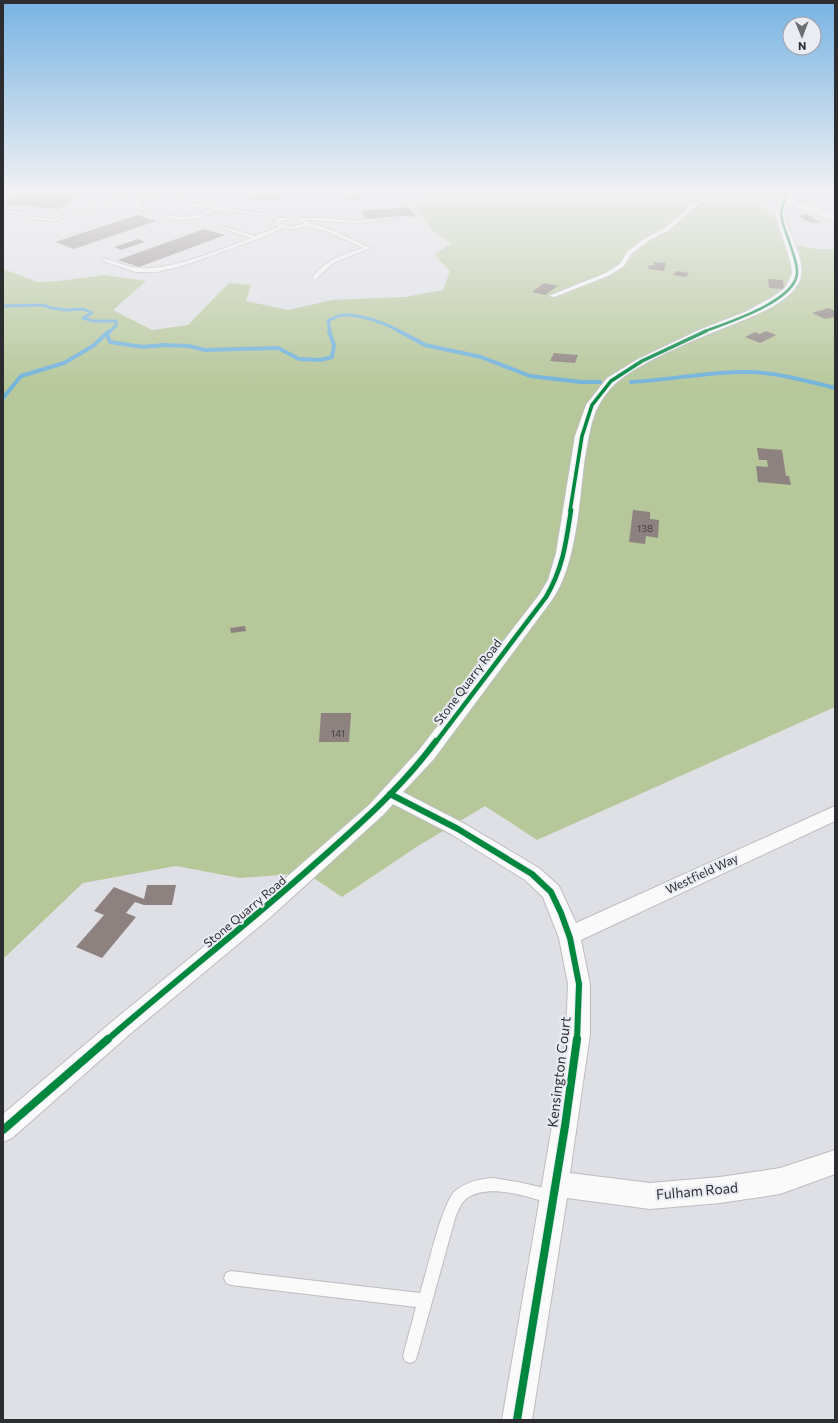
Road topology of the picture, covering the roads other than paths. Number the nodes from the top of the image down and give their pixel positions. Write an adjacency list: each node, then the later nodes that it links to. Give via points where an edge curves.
1 (196, 258): 5 (lane, via 157,270 136,270)
2 (335, 258): 6 (lane, via 320,269)
3 (626, 258): 7 (lane, via 622,265 608,274)
4 (794, 258): 8 (street, Stone Quarry Road, via 794,283 775,300 642,361 611,381 592,405 582,436 564,553 556,580 546,597 426,756)
5 (105, 260)
6 (315, 278)
7 (552, 296)
8 (390, 794): 10 (street, Kensington Court, via 458,829 532,874 551,892); 11 (street, Stone Quarry Road, via 376,810 258,915 122,1027)
9 (835, 813): 10 (street, Westfield Way)
10 (569, 936): 13 (street, Kensington Court, via 579,984 578,1034)
11 (3, 1130)
12 (835, 1162): 13 (street, Fulham Road, via 780,1182 712,1191 650,1196)
13 (555, 1190): 15 (lane, via 491,1184 477,1186 460,1195 450,1213); 17 (street, Kensington Court)
14 (231, 1278): 15 (lane)
15 (425, 1301): 16 (lane)
16 (410, 1356)
17 (517, 1420)

